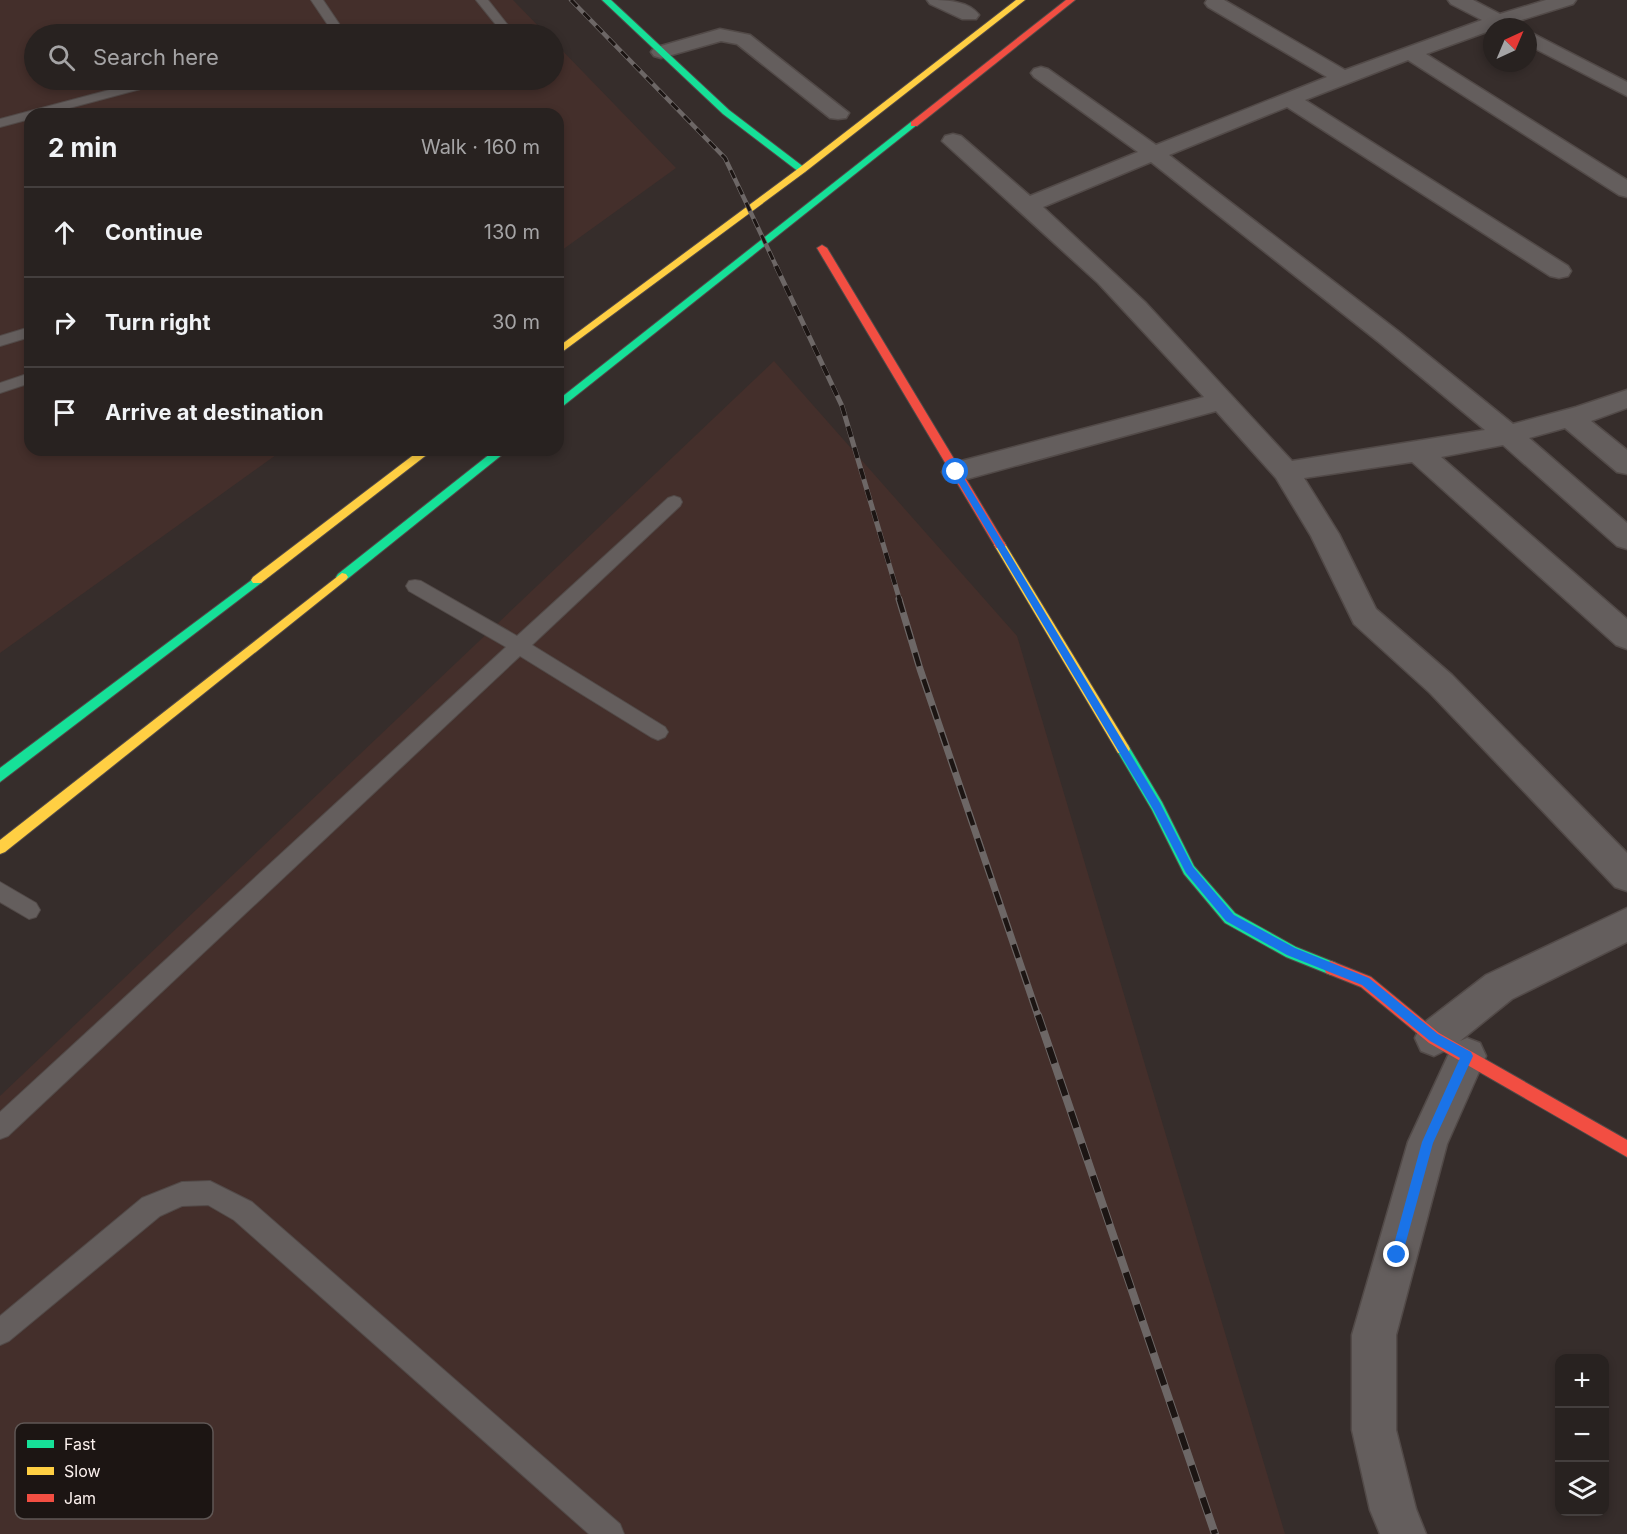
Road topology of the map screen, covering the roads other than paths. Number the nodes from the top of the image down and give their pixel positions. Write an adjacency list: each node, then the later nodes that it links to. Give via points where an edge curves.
1 (316, 0): 13 (lane)
2 (482, 0): 14 (lane)
3 (606, 0): 17 (main road)
4 (937, 0): 10 (street)
5 (1021, 0): 30 (main road)
6 (1071, 0): 41 (main road)
7 (1458, 0): 11 (street)
8 (1566, 0): 12 (street)
9 (1215, 3): 20 (street)
10 (969, 15)
11 (1492, 18)
12 (1519, 18)
13 (330, 24)
14 (501, 24)
15 (1483, 30): 18 (street)
16 (1537, 42): 22 (street)
17 (661, 52): 25 (street, via 720,35 743,39); 30 (main road, via 726,112)
18 (1409, 52): 20 (street); 31 (street)
19 (1041, 73): 29 (street)
20 (1342, 77): 23 (street)
21 (122, 90): 24 (lane)
22 (1627, 90)
23 (1289, 99): 29 (street); 34 (street)
24 (54, 108)
25 (838, 113)
26 (24, 116): 27 (lane)
27 (0, 123)
28 (953, 141): 32 (street)
29 (1152, 152): 32 (street); 44 (street)
30 (802, 170): 37 (main road)
31 (1627, 190)
32 (1029, 206): 42 (street, via 1107,278)
33 (822, 248): 50 (main road)
34 (1559, 271)
35 (24, 334): 36 (lane)
36 (0, 341)
37 (564, 348)
38 (24, 380): 39 (lane)
39 (0, 388)
40 (1627, 399): 43 (street)
41 (564, 401)
42 (1222, 401): 49 (street); 50 (street)
43 (1570, 418): 44 (street); 48 (street)
44 (1509, 436): 45 (street); 52 (street)
45 (1418, 452): 49 (street); 54 (street)
46 (419, 456): 57 (main road)
47 (494, 456): 58 (main road)
48 (1627, 465)
49 (1286, 471): 59 (street, via 1325,534 1365,616 1441,684)
50 (956, 472): 63 (main road, via 1157,806 1189,870 1230,918 1291,952 1366,982)
51 (674, 502): 55 (lane)
52 (1627, 539)
53 (415, 586): 55 (lane)
54 (1627, 637)
55 (519, 646): 56 (lane); 64 (lane)
56 (658, 732)
57 (0, 776)
58 (0, 848)
59 (1627, 876)
60 (0, 891): 61 (lane)
61 (28, 910)
62 (1627, 924): 63 (street, via 1499,987)
63 (1451, 1047): 65 (main road); 68 (street, via 1374,1335 1374,1430 1393,1510)
64 (0, 1128)
65 (1627, 1149)
66 (0, 1332): 67 (lane, via 151,1207 182,1194 210,1193 243,1211)
67 (610, 1534)
68 (1403, 1534)

